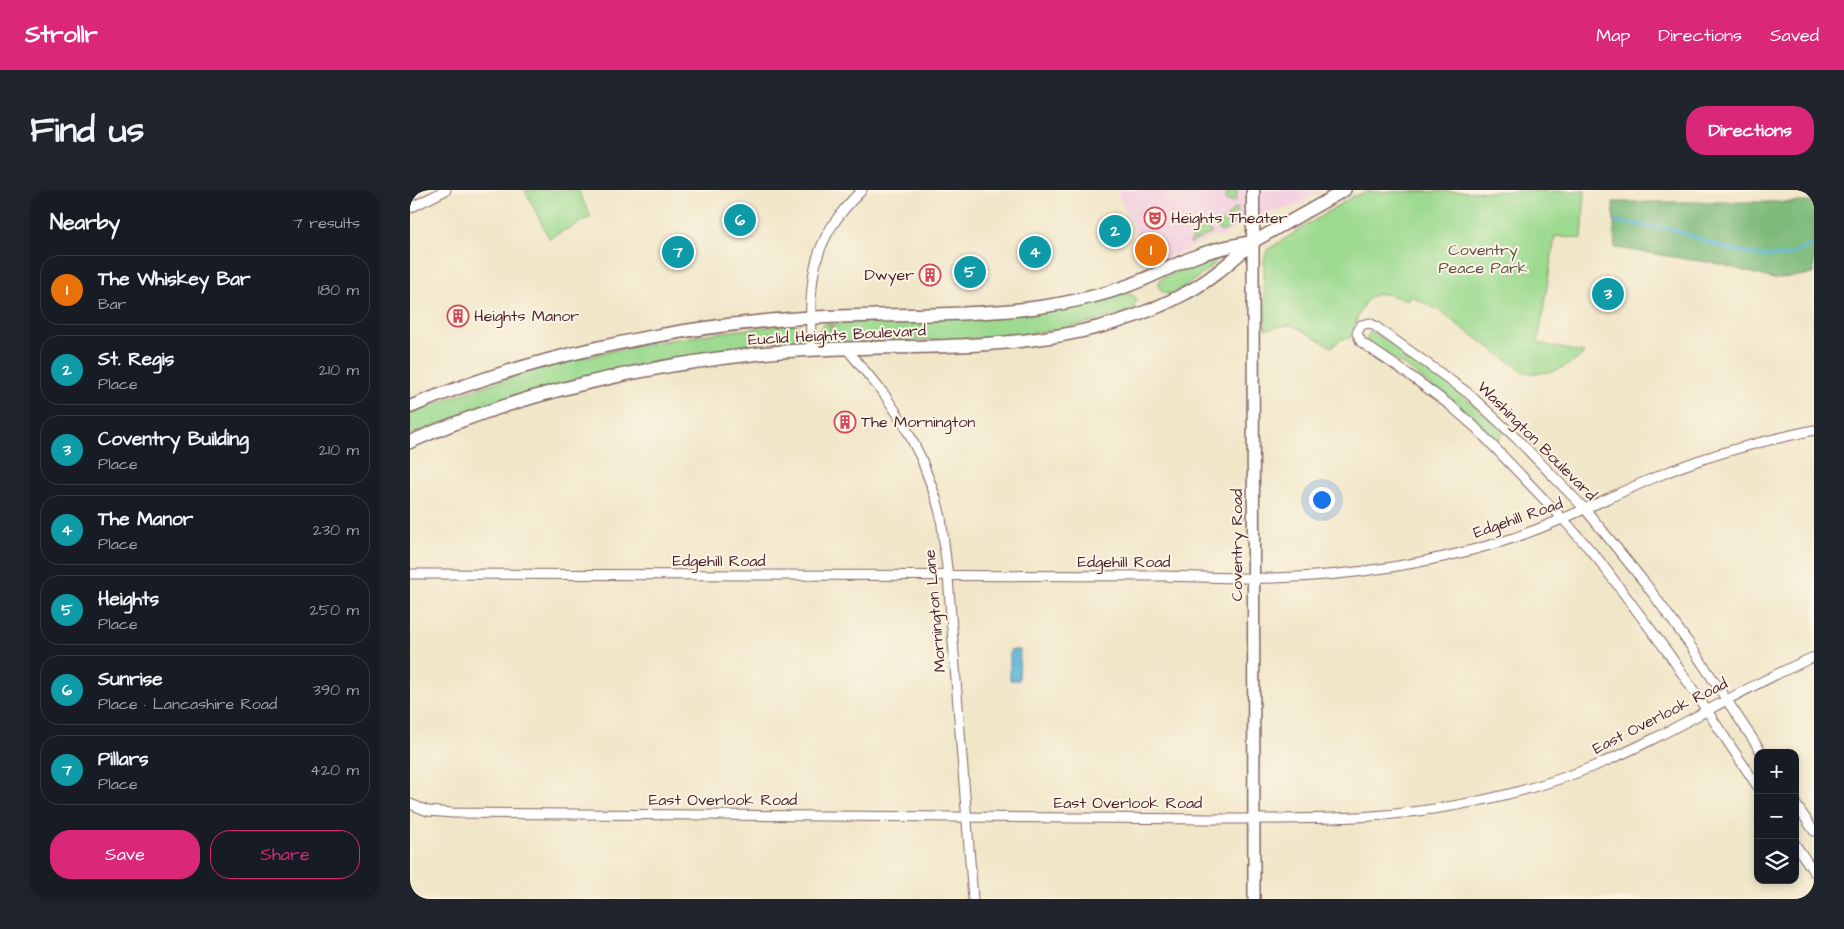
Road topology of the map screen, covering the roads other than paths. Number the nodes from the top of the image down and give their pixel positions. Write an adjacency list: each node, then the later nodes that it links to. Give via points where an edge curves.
1 (446, 190): 5 (street)
2 (862, 190): 7 (street, via 831,227 816,259)
3 (1253, 190): 6 (main road, Coventry Road)
4 (1345, 190): 6 (street, Euclid Heights Boulevard)
5 (410, 208)
6 (1253, 242): 7 (main road, Euclid Heights Boulevard, via 1219,248 1142,281 1063,303 984,312); 8 (main road, Euclid Heights Boulevard, via 1218,273 1186,293 1153,310 1098,328 1018,342); 17 (street, Coventry Road)
7 (810, 318): 9 (street); 10 (main road, Euclid Heights Boulevard, via 719,326 621,344 550,360)
8 (846, 348): 9 (main road, Euclid Heights Boulevard); 16 (street, Mornington Lane, via 884,394 921,458 941,517)
9 (811, 350): 12 (main road, Euclid Heights Boulevard, via 687,363 608,379 503,407)
10 (410, 407)
11 (1814, 430): 13 (street, Edgehill Road, via 1702,460)
12 (410, 442)
13 (1585, 509): 14 (street, Edgehill Road); 14 (street, Washington Boulevard, via 1468,393 1375,326 1369,323 1361,325 1357,333 1360,342 1451,406 1499,451); 19 (street, Washington Boulevard, via 1645,583)
14 (1563, 520): 17 (street, Edgehill Road, via 1502,542 1431,560 1320,576); 20 (street, Washington Boulevard, via 1634,606)
15 (410, 574): 16 (street, Edgehill Road)
16 (948, 576): 17 (street, Edgehill Road); 27 (street, Mornington Lane)
17 (1253, 578): 28 (street, Coventry Road)
18 (1814, 657): 19 (street, East Overlook Road)
19 (1727, 699): 20 (street, East Overlook Road); 21 (street, Washington Boulevard)
20 (1707, 711): 22 (street, Washington Boulevard); 28 (street, East Overlook Road, via 1596,765 1486,799 1444,808 1372,816)
21 (1759, 749)
22 (1754, 781)
23 (410, 804): 25 (street, East Overlook Road)
24 (1799, 809): 29 (street)
25 (428, 811): 26 (street); 27 (street, East Overlook Road, via 460,814)
26 (410, 813)
27 (966, 817): 28 (street, East Overlook Road); 32 (street, Mornington Lane)
28 (1254, 819): 33 (street, Coventry Road)
29 (1814, 831)
30 (1799, 850): 31 (street)
31 (1814, 872)
32 (973, 899)
33 (1254, 899)

